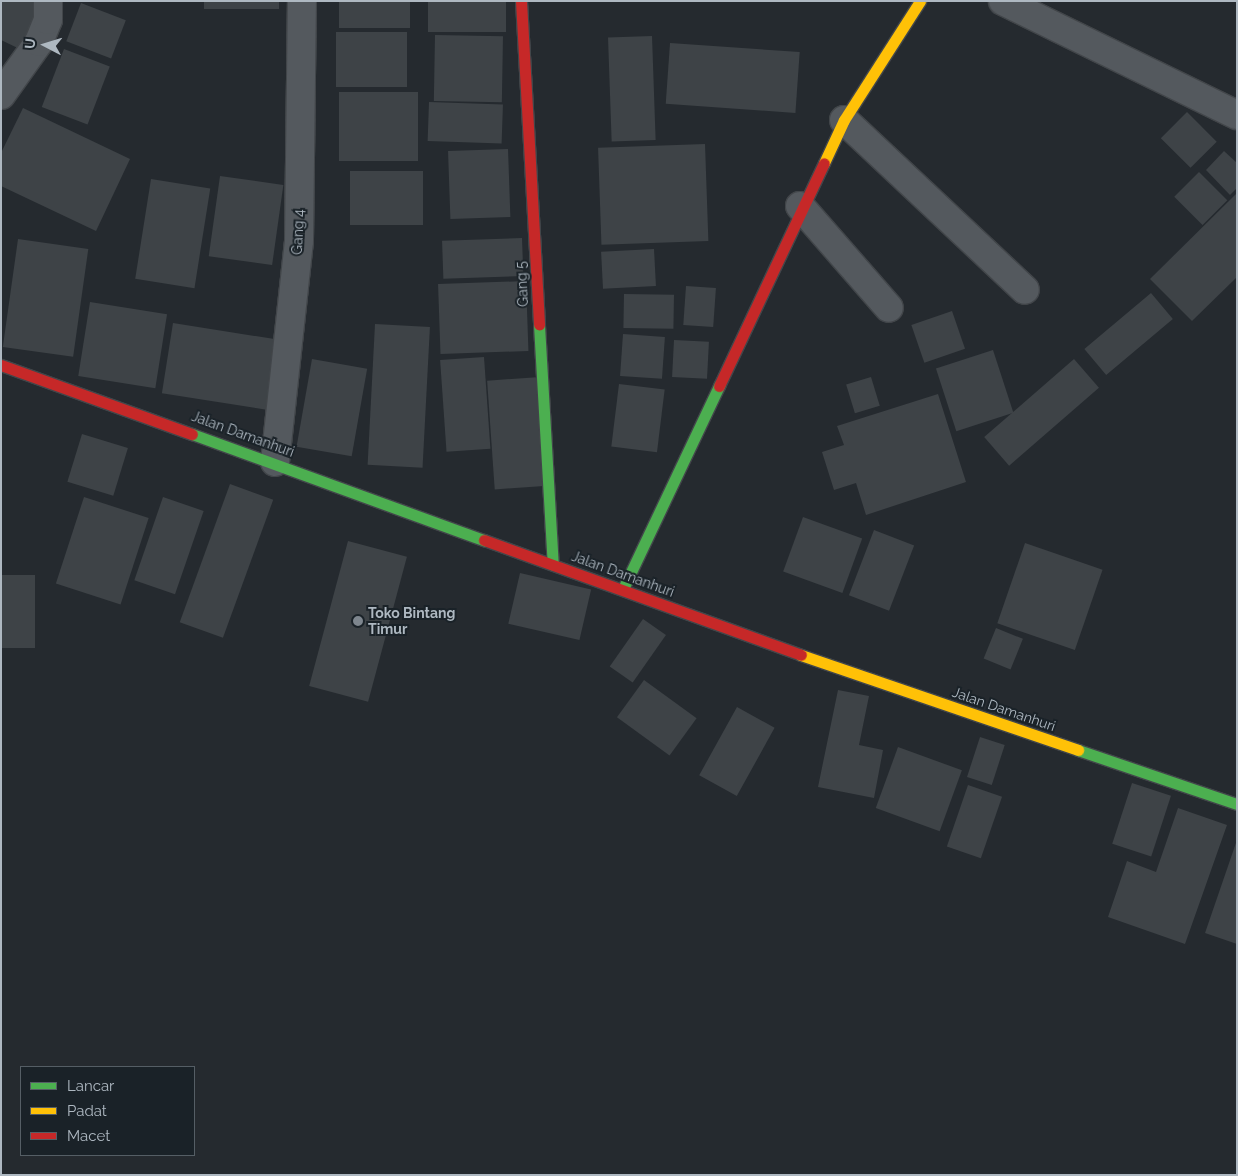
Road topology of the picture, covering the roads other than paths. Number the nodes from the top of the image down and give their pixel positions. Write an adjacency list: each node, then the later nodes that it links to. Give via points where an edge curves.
1 (48, 1): 6 (street, via 48,20 39,42)
2 (302, 1): 13 (street, Gang 4, via 299,241)
3 (521, 1): 14 (street, Gang 5)
4 (920, 1): 8 (street)
5 (1003, 1): 7 (street)
6 (1, 95)
7 (1237, 115)
8 (844, 120): 9 (street); 10 (street)
9 (800, 206): 11 (street); 15 (street)
10 (1025, 290)
11 (889, 308)
12 (1, 365): 13 (street, Jalan Damanhuri)
13 (275, 462): 14 (street, Jalan Damanhuri)
14 (553, 565): 15 (street, Jalan Damanhuri)
15 (623, 589): 16 (street, Jalan Damanhuri)
16 (1237, 804)

